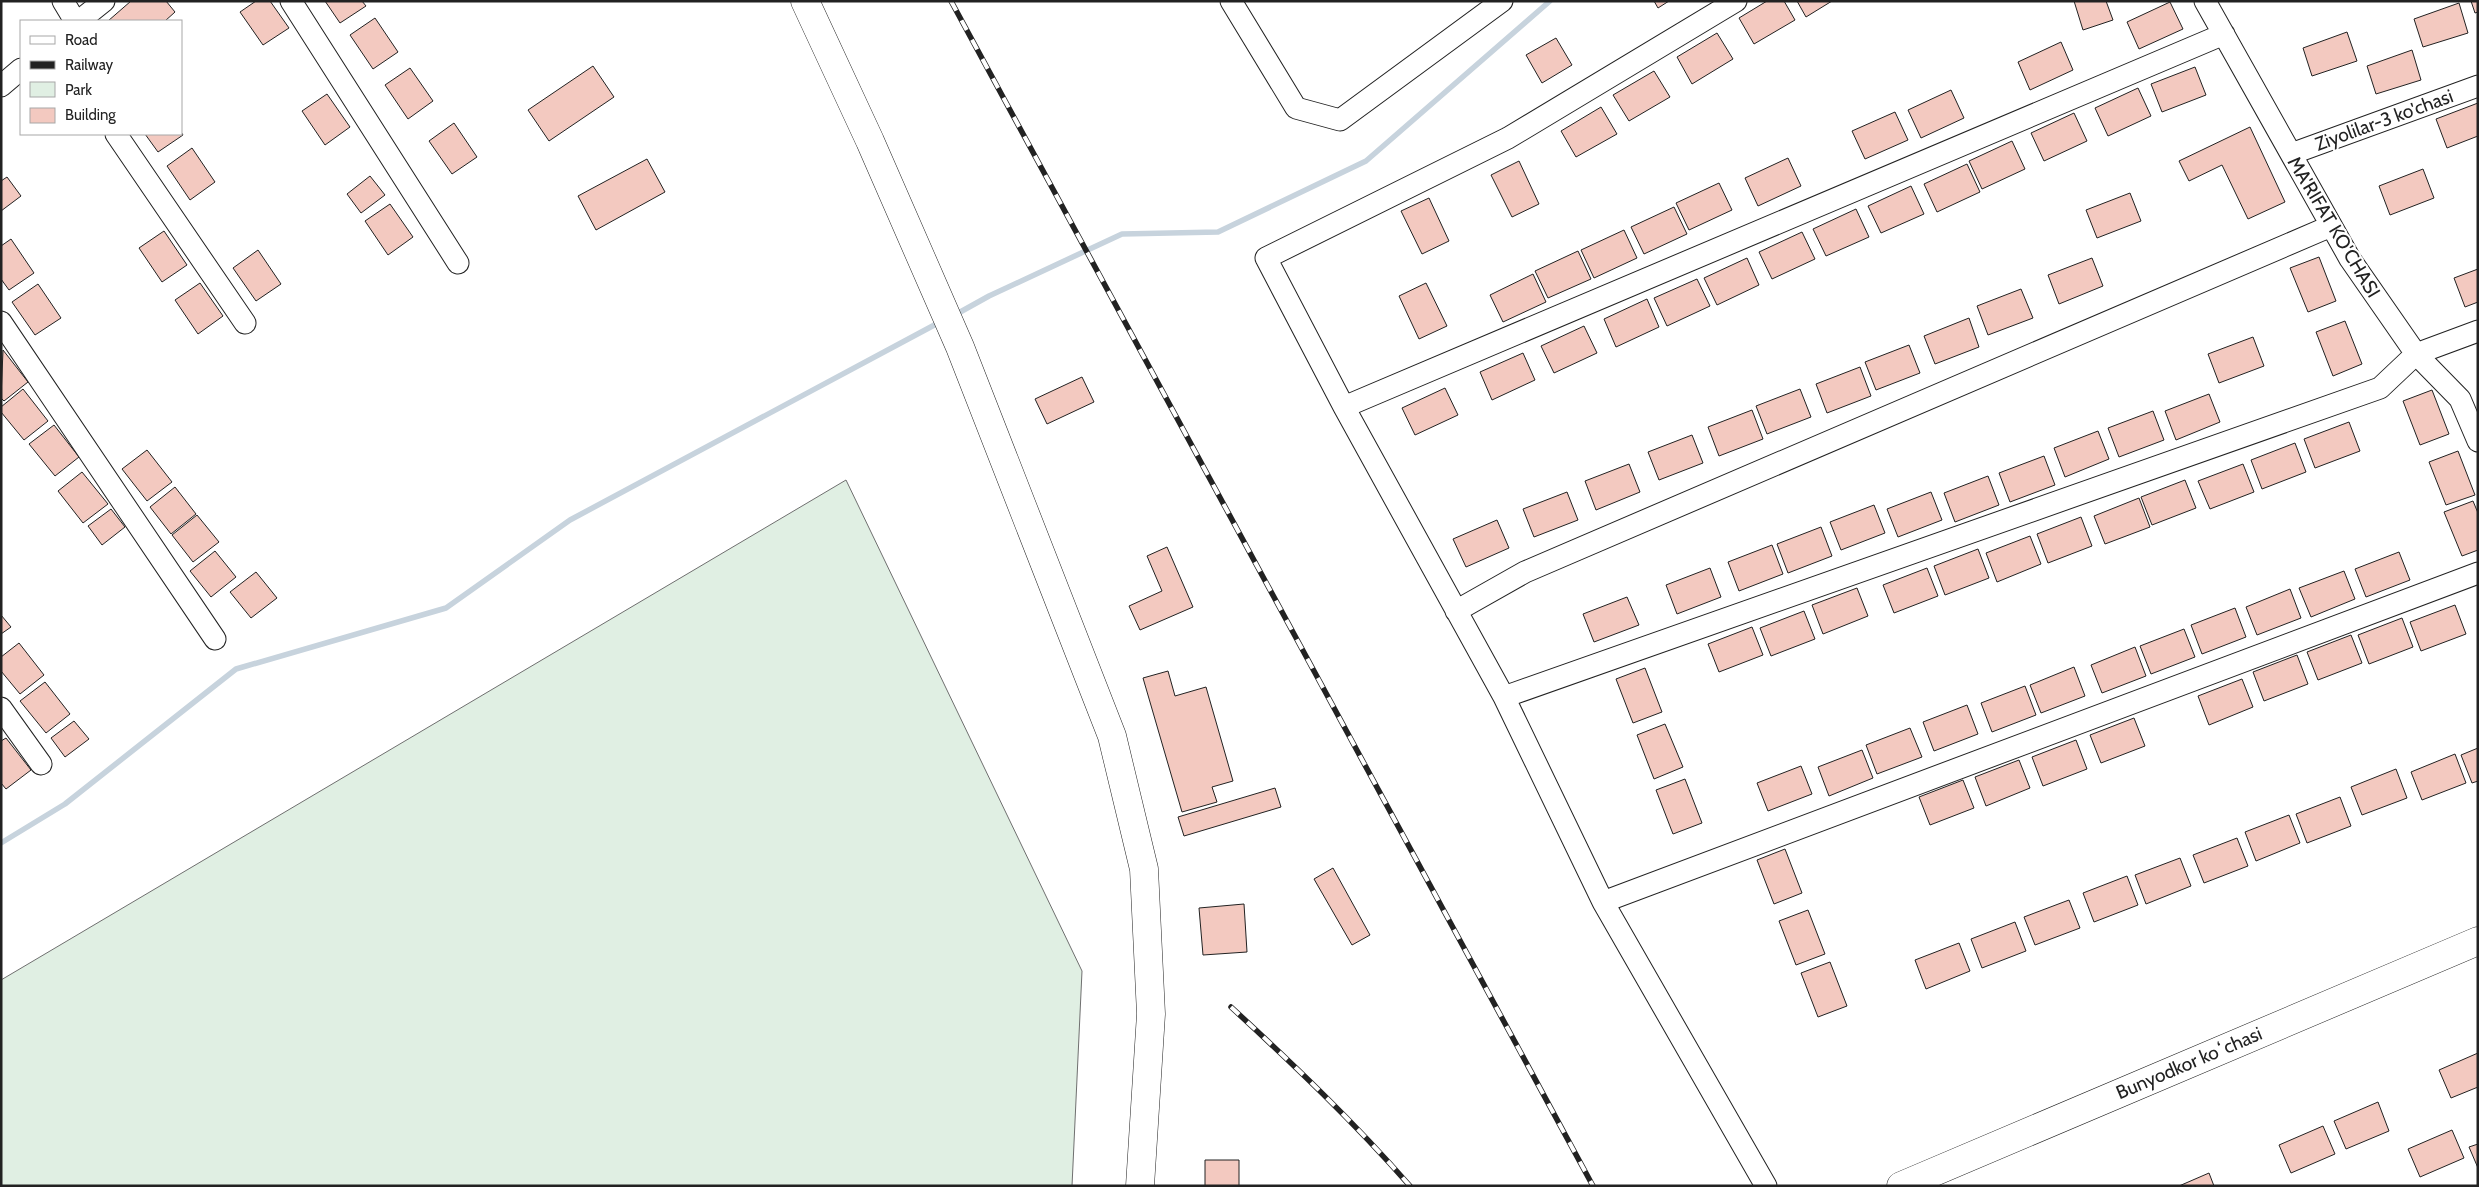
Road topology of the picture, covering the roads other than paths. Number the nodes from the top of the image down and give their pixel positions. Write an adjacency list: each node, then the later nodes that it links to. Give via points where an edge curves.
1 (62, 1): 9 (street)
2 (104, 1): 10 (street)
3 (291, 1): 18 (street)
4 (805, 1): 33 (main road, via 960,346 1112,736 1144,869 1151,1014)
5 (1231, 1): 6 (street, via 1296,108 1340,120)
6 (1502, 1)
7 (1736, 1): 23 (street, via 1508,138 1266,258)
8 (2205, 1): 11 (street, MA'RIFAT KO'CHASI)
9 (74, 20)
10 (80, 20)
11 (2224, 34): 16 (street, MA'RIFAT KO'CHASI); 23 (street)
12 (20, 70): 13 (street)
13 (1, 86)
14 (2478, 86): 16 (street, Ziyolilar-3 ko'chasi)
15 (117, 135): 20 (street)
16 (2291, 154): 17 (street, MA'RIFAT KO'CHASI)
17 (2331, 226): 22 (street, MA'RIFAT KO'CHASI); 26 (street, via 1524,572)
18 (458, 263)
19 (1, 322): 27 (street)
20 (245, 323)
21 (2478, 331): 22 (street)
22 (2416, 354): 24 (street, MA'RIFAT KO'CHASI, via 2460,399); 28 (street, via 2380,388)
23 (1344, 407): 26 (street)
24 (2478, 441)
25 (2478, 573): 31 (street)
26 (1456, 611): 28 (street)
27 (215, 639)
28 (1504, 697): 31 (street)
29 (1, 708): 30 (street)
30 (41, 764)
31 (1603, 902): 34 (street)
32 (2478, 940): 35 (main road, Bunyodkor koʻchasi)
33 (1140, 1186)
34 (1766, 1186)
35 (1901, 1186)

